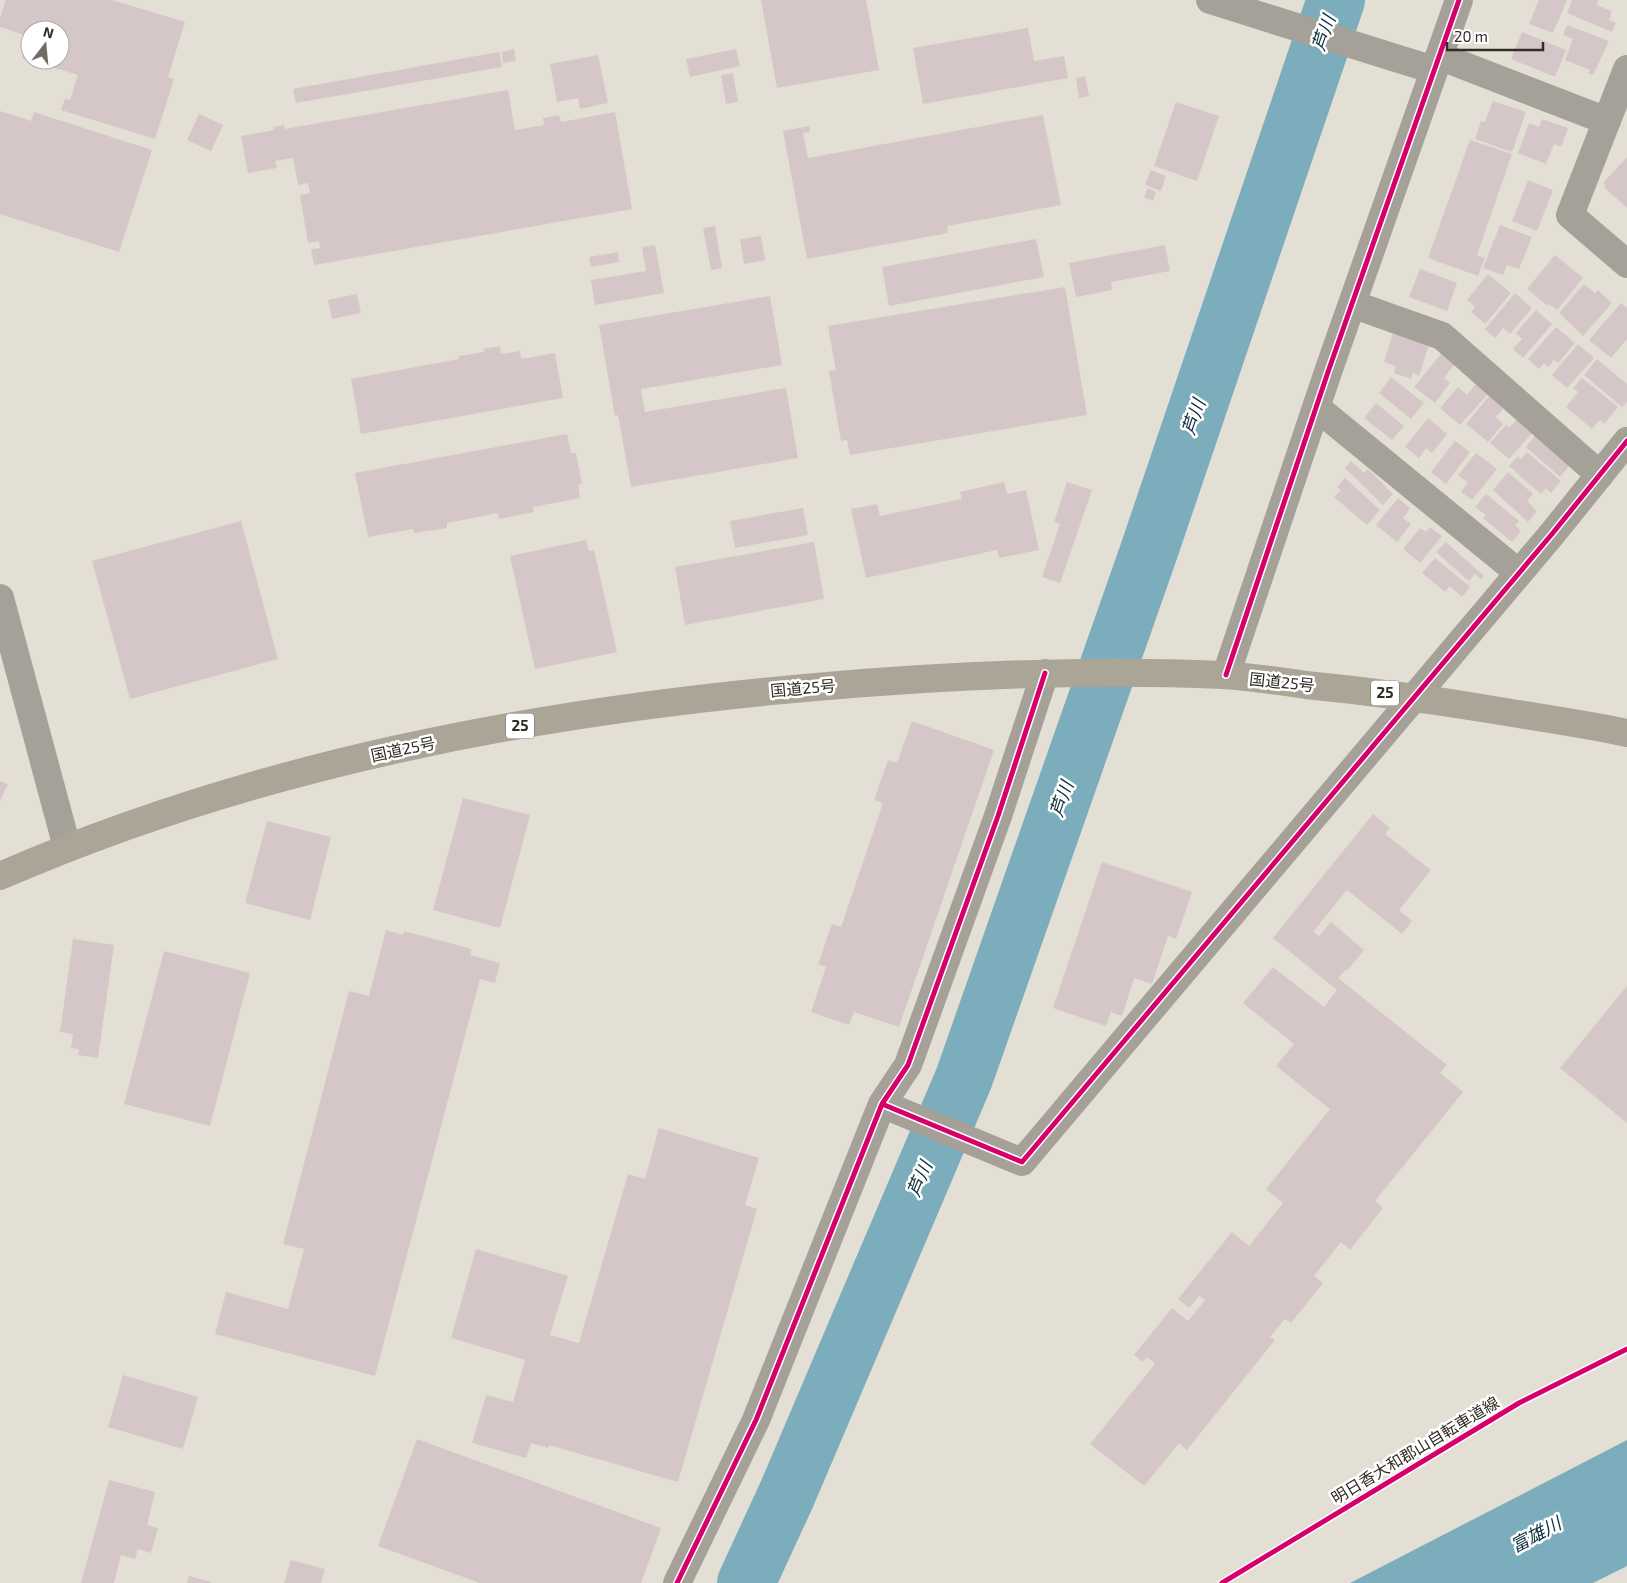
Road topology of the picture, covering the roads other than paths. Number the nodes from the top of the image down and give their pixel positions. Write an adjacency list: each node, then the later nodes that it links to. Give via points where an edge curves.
1 (1210, 0): 3 (street)
2 (1459, 0): 4 (street)
3 (1259, 7): 4 (street, via 1291,26 1364,48)
4 (1436, 63): 6 (street); 8 (street)
5 (1627, 69): 6 (street)
6 (1607, 121): 7 (street, via 1570,215)
7 (1627, 264)
8 (1352, 304): 9 (street); 11 (street, via 1442,336)
9 (1316, 407): 12 (street); 15 (street)
10 (1627, 442): 11 (street)
11 (1600, 475): 12 (street)
12 (1518, 574): 16 (street)
13 (0, 598): 18 (street)
14 (1053, 673): 15 (highway, 国道25号 / 25); 18 (highway, 国道25号 / 25, via 936,676 716,695 477,733 320,767 203,800); 20 (street, via 908,1065)
15 (1226, 676): 16 (highway, 国道25号 / 25)
16 (1414, 697): 17 (highway, 国道25号 / 25); 20 (street, via 1022,1162)
17 (1627, 733)
18 (67, 847): 19 (highway, 国道25号 / 25)
19 (0, 876)
20 (889, 1107): 21 (street, via 756,1420)
21 (677, 1583)

